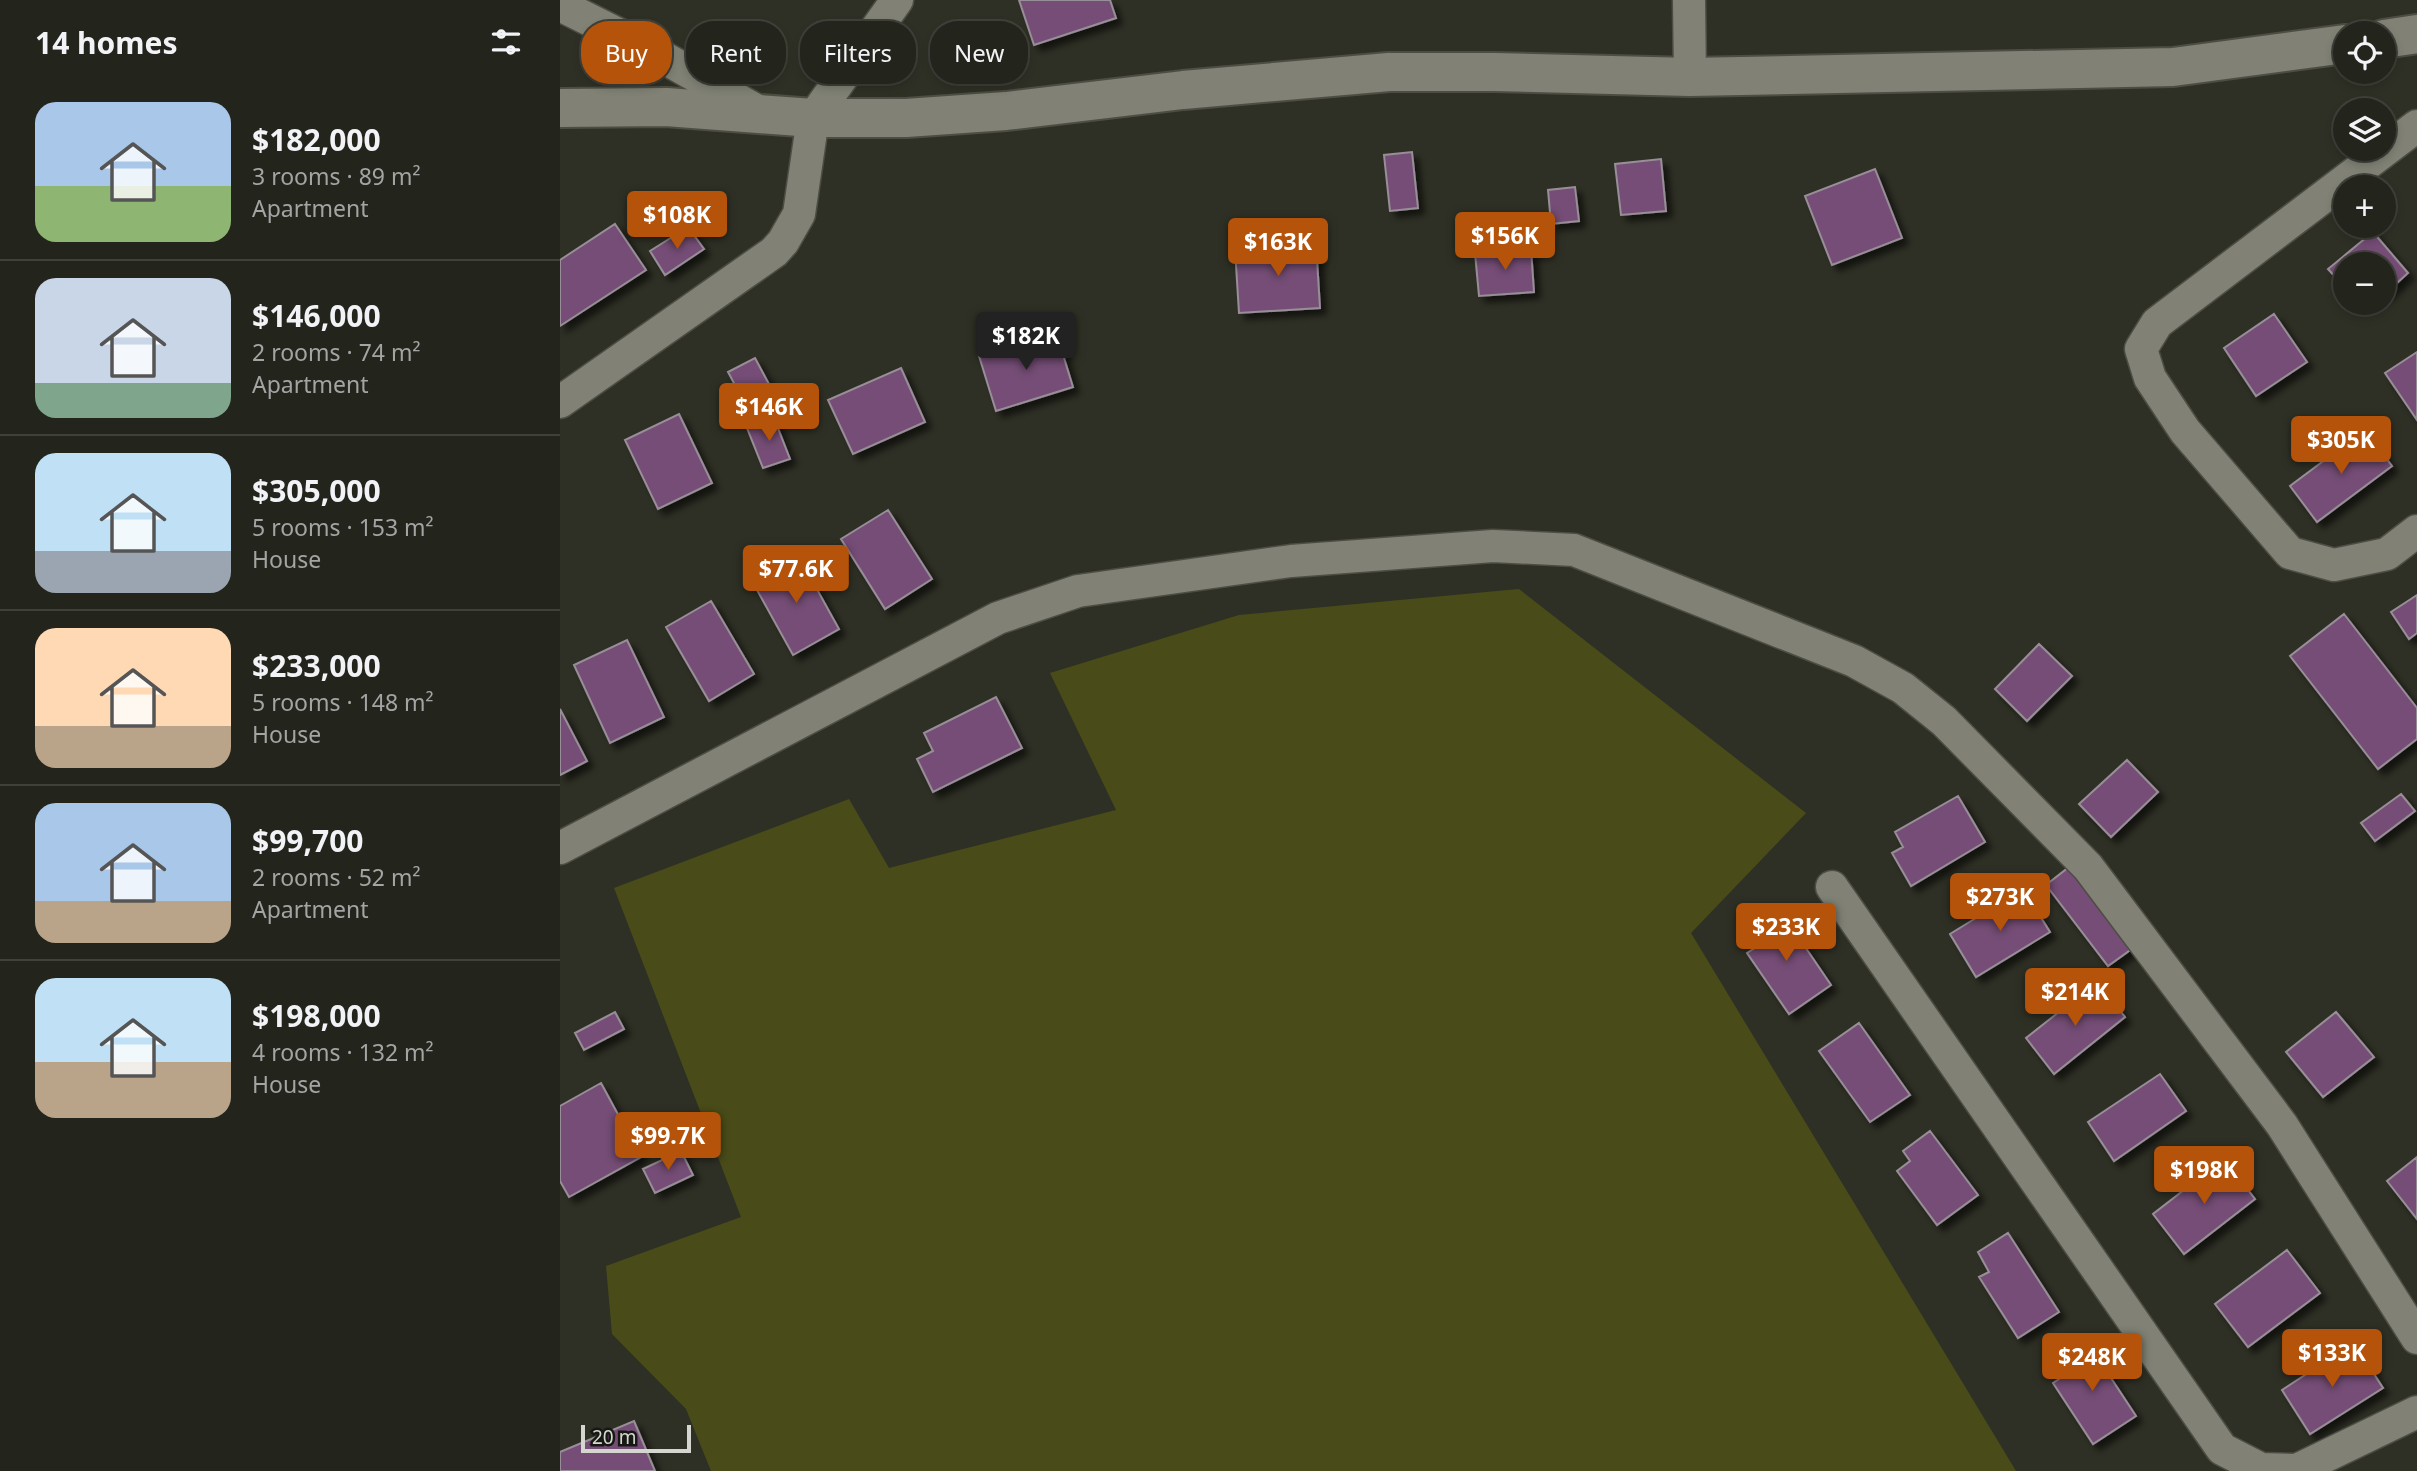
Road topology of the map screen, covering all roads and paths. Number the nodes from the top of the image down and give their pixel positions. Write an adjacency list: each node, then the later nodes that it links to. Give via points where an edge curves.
1 (897, 0): 10 (street)
2 (1689, 0): 7 (street)
3 (560, 5): 9 (street)
4 (2417, 34): 5 (street)
5 (2396, 37)
6 (2333, 46): 7 (street, via 2173,67)
7 (1690, 77): 10 (street, via 1389,72 993,112)
8 (560, 108): 9 (street, via 666,107)
9 (764, 114): 10 (street)
10 (813, 118): 12 (street, via 799,214 774,253)
11 (2417, 127): 13 (street, via 2157,323 2141,349 2150,378 2185,431 2290,553 2334,565 2387,554)
12 (560, 402)
13 (2417, 531)
14 (560, 848): 16 (street, via 998,618 1078,592 1291,561 1493,546 1574,550 1854,661 1903,688 1944,721 2096,878 2282,1125)
15 (1832, 887): 17 (street, via 2222,1449 2261,1469 2297,1470)
16 (2417, 1338)
17 (2417, 1412)

